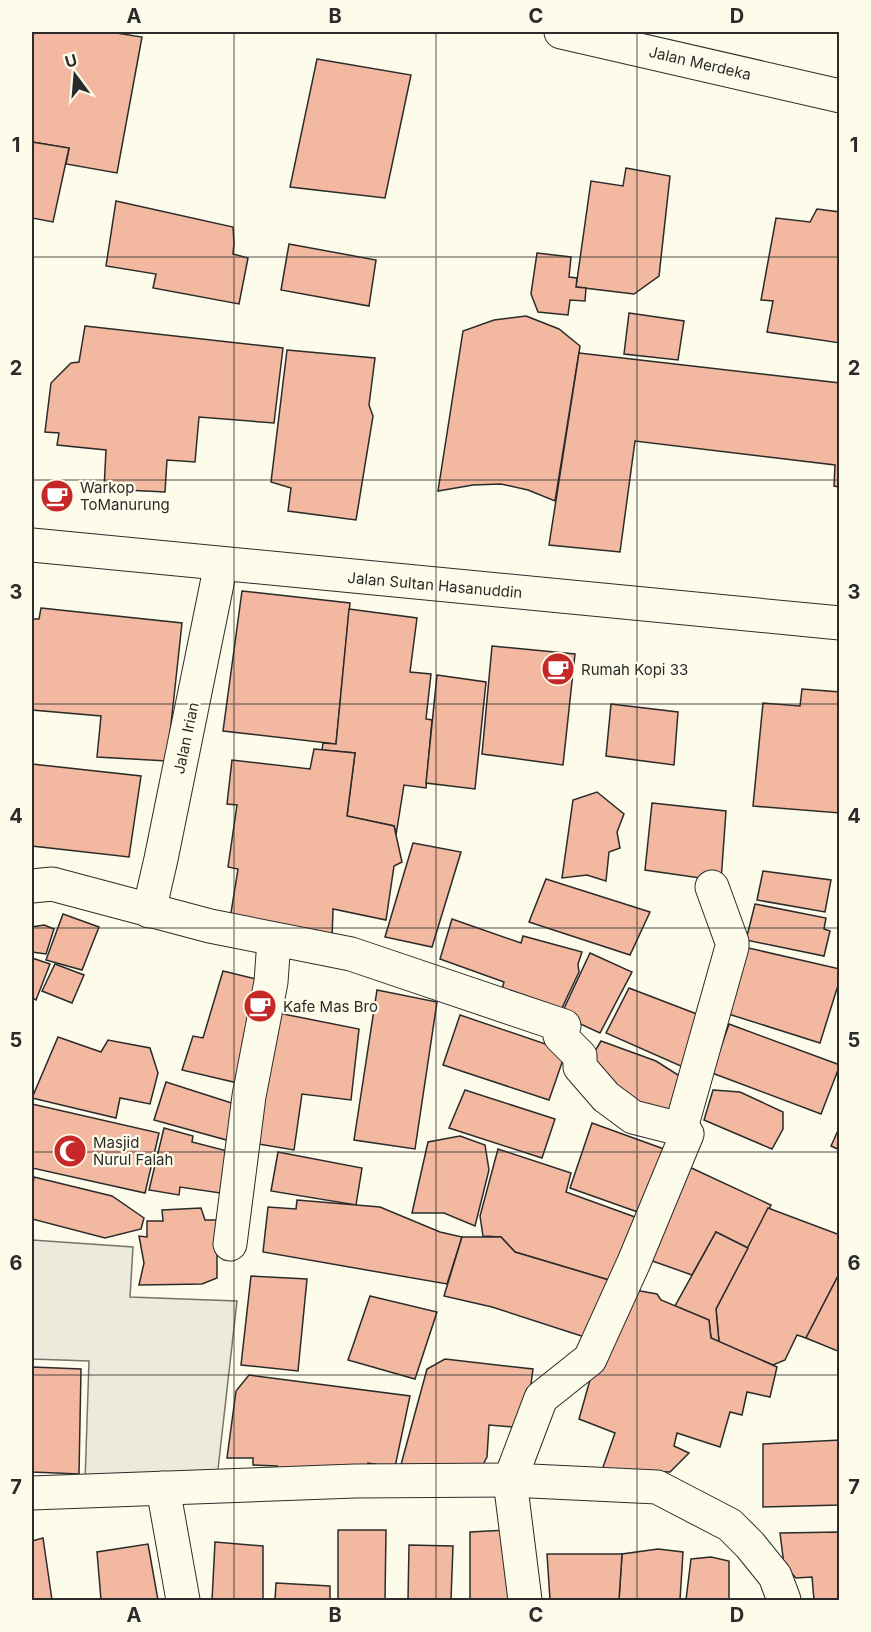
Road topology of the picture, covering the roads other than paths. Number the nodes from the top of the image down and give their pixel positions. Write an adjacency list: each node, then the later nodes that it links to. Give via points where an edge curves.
1 (561, 32): 2 (street, Jalan Merdeka)
2 (840, 96)
3 (32, 545): 4 (street, Jalan Sultan Hasanuddin)
4 (221, 564): 5 (street, Jalan Sultan Hasanuddin); 8 (street, Jalan Irian)
5 (840, 623)
6 (32, 886): 8 (street, via 52,884)
7 (712, 887): 10 (street, via 732,947)
8 (149, 911): 9 (street)
9 (274, 940): 10 (street, via 351,954 564,1026 560,1036 580,1056 580,1067 606,1097 633,1117); 11 (street, via 271,982 249,1096)
10 (681, 1128): 12 (street, via 687,1134 591,1359 541,1398)
11 (230, 1244)
12 (510, 1480): 13 (street); 16 (street); 17 (street, via 657,1487 730,1525 775,1576)
13 (163, 1488): 14 (street); 15 (street)
14 (32, 1493)
15 (183, 1600)
16 (525, 1600)
17 (784, 1600)

